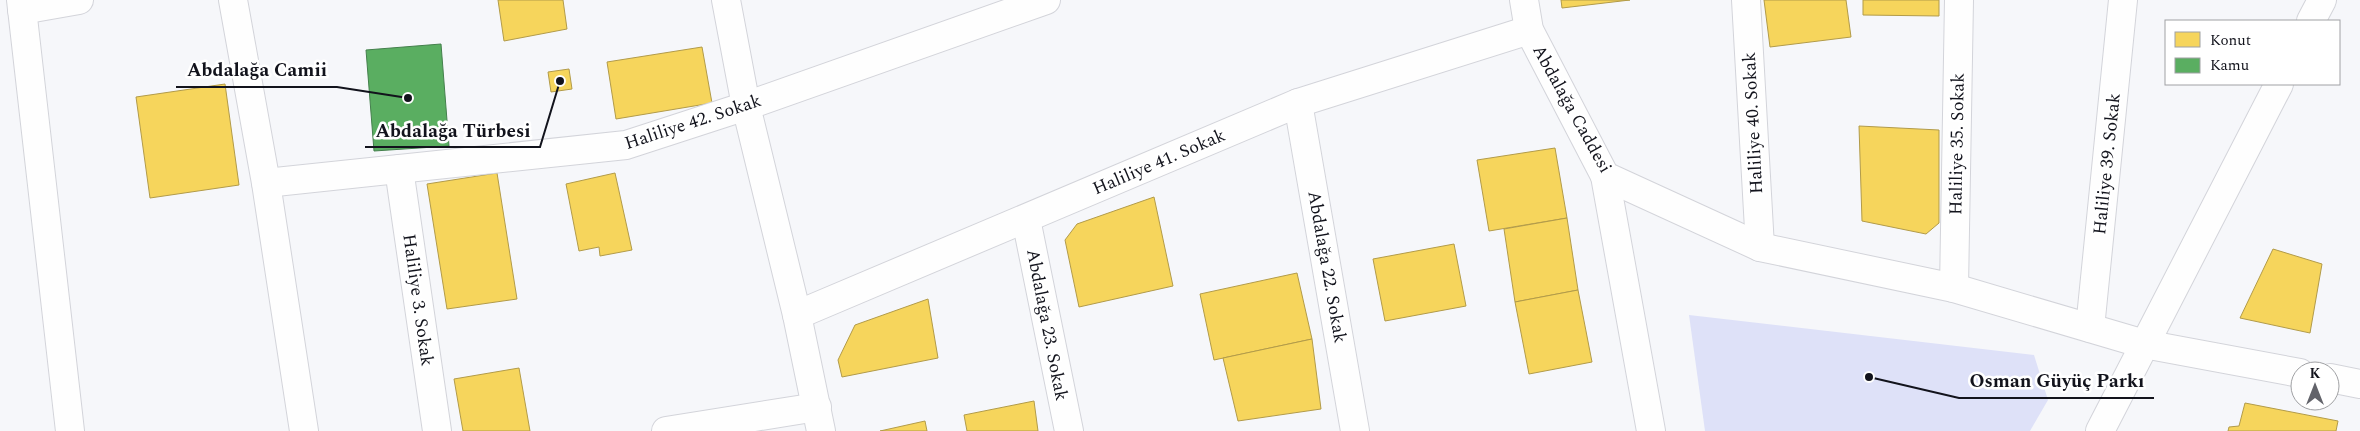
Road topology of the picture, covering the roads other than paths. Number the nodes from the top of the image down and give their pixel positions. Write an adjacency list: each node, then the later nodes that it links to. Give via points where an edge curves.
1 (79, 0): 10 (street)
2 (233, 0): 18 (street)
3 (726, 0): 15 (street)
4 (1046, 0): 15 (street, Haliliye 42. Sokak)
5 (1524, 0): 12 (street, Abdalağa Caddesi)
6 (1746, 0): 20 (street, Haliliye 40. Sokak)
7 (1959, 0): 21 (street, Haliliye 35. Sokak)
8 (2123, 0): 23 (street, Haliliye 39. Sokak)
9 (2322, 0): 11 (street)
10 (21, 5): 29 (street)
11 (2312, 20)
12 (1529, 30): 14 (street, Haliliye 41. Sokak); 17 (street, Abdalağa Caddesi)
13 (2278, 85): 24 (street)
14 (1298, 102): 19 (street, Haliliye 41. Sokak); 34 (street, Abdalağa 22. Sokak)
15 (746, 106): 16 (street, Haliliye 42. Sokak, via 626,145); 22 (street)
16 (399, 169): 18 (street, Haliliye 42. Sokak); 31 (street, Haliliye 3. Sokak)
17 (1605, 176): 20 (street, Abdalağa Caddesi); 35 (street)
18 (266, 183): 30 (street)
19 (1026, 219): 22 (street, Haliliye 41. Sokak); 33 (street, Abdalağa 23. Sokak)
20 (1760, 247): 21 (street, Abdalağa Caddesi)
21 (1954, 288): 23 (street, Abdalağa Caddesi)
22 (797, 315): 28 (street)
23 (2090, 328): 24 (street, Abdalağa Caddesi)
24 (2144, 344): 25 (street, Abdalağa Caddesi); 36 (street)
25 (2290, 371)
26 (2340, 380): 27 (street)
27 (2360, 384)
28 (819, 419): 32 (street)
29 (70, 431)
30 (304, 431)
31 (437, 431)
32 (666, 431)
33 (1069, 431)
34 (1355, 431)
35 (1651, 431)
36 (2100, 431)

